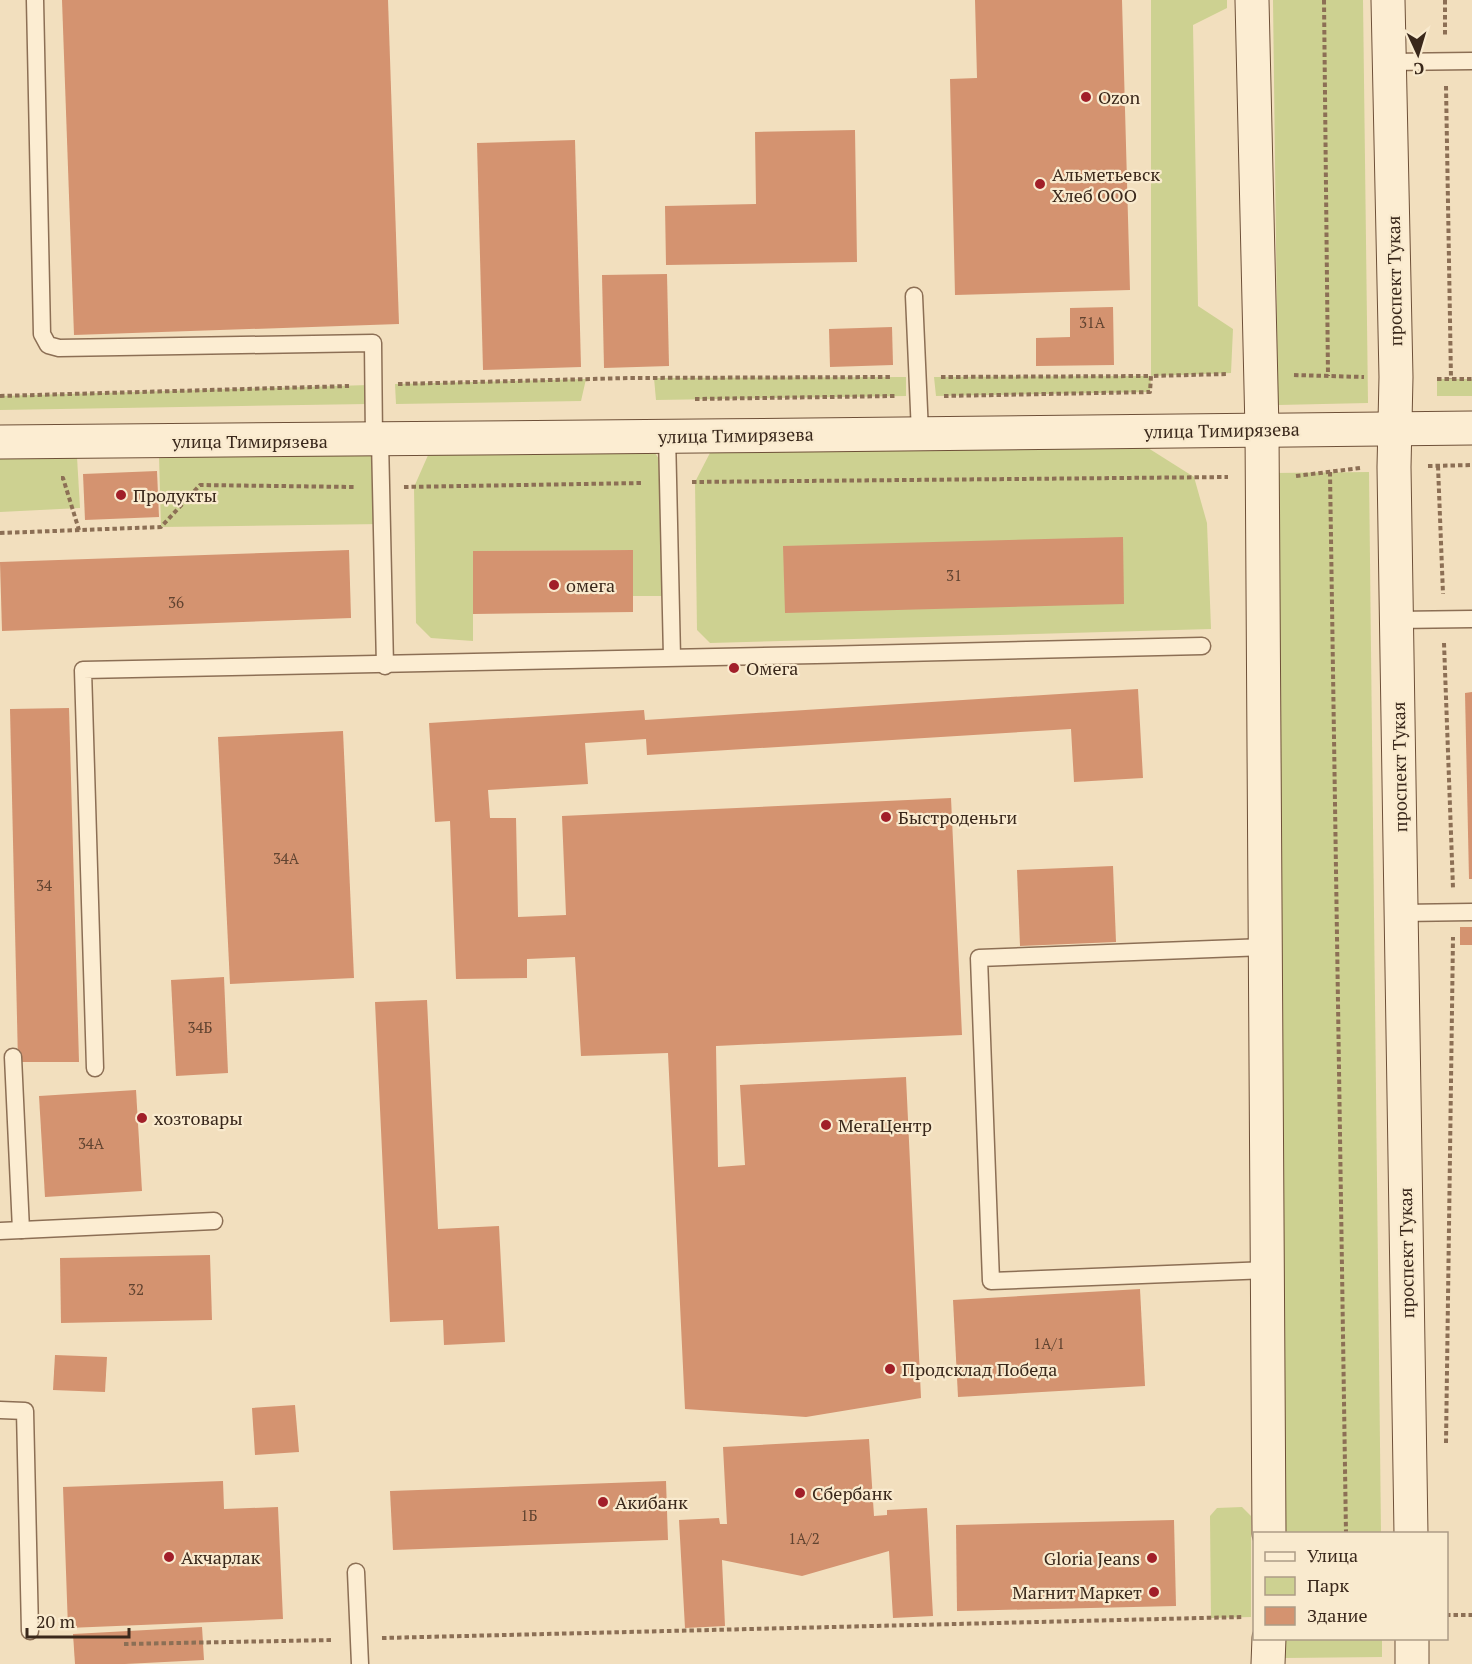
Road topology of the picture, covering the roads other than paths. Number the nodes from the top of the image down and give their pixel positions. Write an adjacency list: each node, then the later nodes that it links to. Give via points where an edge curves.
1 (34, 0): 12 (lane, via 42,334 48,345 58,348 373,344)
2 (1252, 0): 9 (main road)
3 (1388, 0): 5 (main road, проспект Тукая)
4 (1472, 61): 5 (lane)
5 (1389, 62): 7 (main road, проспект Тукая)
6 (914, 296): 10 (lane)
7 (1394, 428): 8 (main road, улица Тимирязева); 9 (main road, улица Тимирязева); 15 (main road, проспект Тукая)
8 (1472, 428)
9 (1262, 430): 10 (main road, улица Тимирязева); 21 (main road)
10 (920, 433): 11 (main road, улица Тимирязева)
11 (667, 435): 12 (main road, улица Тимирязева); 17 (lane)
12 (377, 440): 13 (main road, улица Тимирязева); 18 (lane)
13 (0, 442)
14 (1472, 619): 15 (lane)
15 (1396, 620): 20 (main road, проспект Тукая)
16 (1202, 646): 17 (lane)
17 (672, 657): 18 (lane)
18 (386, 666): 23 (lane, via 83,670)
19 (1472, 912): 20 (lane)
20 (1401, 913): 30 (main road, проспект Тукая)
21 (1265, 947): 27 (main road); 27 (lane, via 979,958 992,1281)
22 (13, 1057): 25 (lane)
23 (95, 1068)
24 (214, 1221): 25 (lane)
25 (21, 1230): 26 (lane)
26 (0, 1231)
27 (1268, 1270): 29 (main road)
28 (0, 1410): 32 (lane, via 25,1411)
29 (1269, 1532)
30 (1411, 1532)
31 (356, 1572): 35 (lane)
32 (30, 1631)
33 (1263, 1640): 36 (main road)
34 (1412, 1640): 37 (main road)
35 (360, 1664)
36 (1268, 1664)
37 (1412, 1664)

